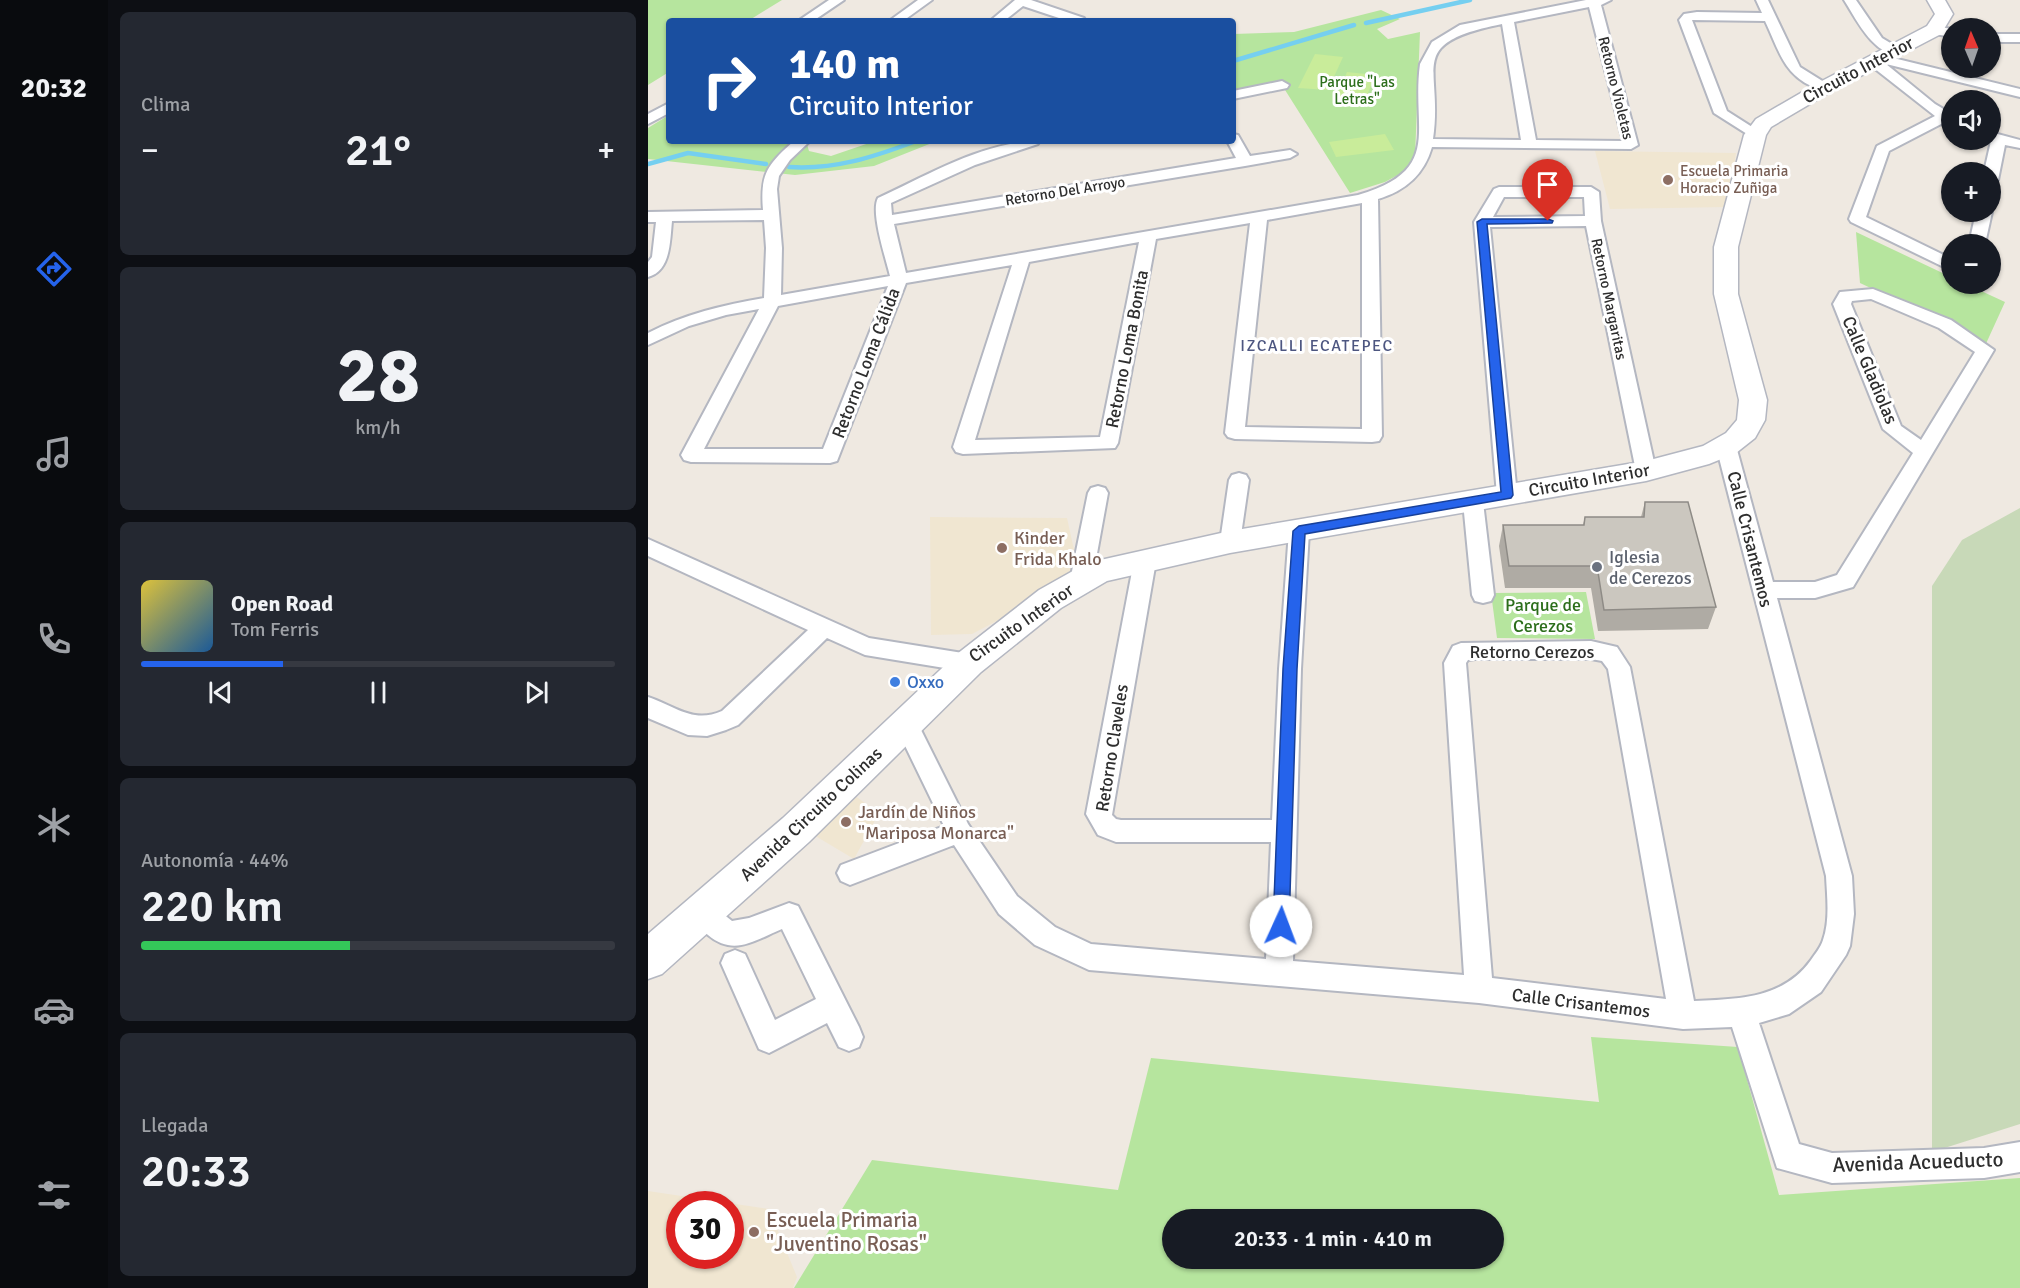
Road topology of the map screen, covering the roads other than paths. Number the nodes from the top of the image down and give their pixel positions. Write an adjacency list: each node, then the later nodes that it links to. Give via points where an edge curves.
1 (838, 0): 9 (street)
2 (926, 0): 10 (street)
3 (1022, 0): 11 (street); 12 (street)
4 (1762, 0): 8 (street)
5 (1850, 0): 18 (street)
6 (1936, 0): 14 (main road, Circuito Interior)
7 (1600, 1): 13 (street); 31 (street, Retorno Violetas, via 1631,145)
8 (1770, 16): 20 (street, via 1794,69); 25 (street, via 1697,16 1684,20 1721,113)
9 (809, 18)
10 (899, 18)
11 (1000, 18)
12 (1072, 18)
13 (1507, 18): 30 (street, via 1464,28 1435,46 1426,72); 31 (street)
14 (1944, 18)
15 (1941, 33): 18 (main road, Circuito Interior)
16 (2001, 38): 17 (street)
17 (2020, 38)
18 (1884, 57): 20 (main road, Circuito Interior); 21 (street); 23 (street)
19 (1282, 84): 22 (street)
20 (1825, 87): 25 (main road, Circuito Interior, via 1762,123)
21 (2020, 93)
22 (1236, 94)
23 (1941, 111)
24 (1941, 121): 45 (street, via 1882,149 1857,219)
25 (1755, 135): 50 (main road, Circuito Interior, via 1726,247 1726,294 1753,400 1753,416 1745,432)
26 (2001, 139): 32 (street)
27 (800, 144): 36 (street, via 771,176)
28 (1024, 144): 40 (street, via 970,162 883,201)
29 (1236, 144): 34 (street)
30 (1425, 144): 31 (street, Retorno Violetas); 35 (street, via 1424,157 1416,170 1386,192)
31 (1529, 144)
32 (2020, 144)
33 (1290, 154): 34 (street, Retorno Del Arroyo)
34 (1245, 162): 40 (street, Retorno Del Arroyo)
35 (1370, 197): 39 (street); 39 (street, via 1372,436 1235,434)
36 (772, 215): 37 (street); 48 (street)
37 (665, 216): 38 (street); 46 (street, via 660,258)
38 (648, 217)
39 (1259, 217): 43 (street)
40 (885, 221): 47 (street)
41 (1593, 221): 42 (street, Retorno Margaritas); 42 (street, via 1591,192 1499,192); 52 (street, Retorno Margaritas)
42 (1482, 222): 55 (street)
43 (1149, 234): 44 (street); 44 (street, Retorno Loma Bonita, via 1108,443 963,447)
44 (1022, 258): 47 (street)
45 (1941, 261)
46 (648, 272)
47 (899, 280): 48 (street); 48 (street, Retorno Loma Cálida, via 830,456 691,455)
48 (772, 301): 49 (street, via 683,322)
49 (648, 340)
50 (1726, 446): 52 (main road, Circuito Interior); 62 (street, Calle Crisantemos)
51 (1923, 451): 51 (street, Calle Gladiolas, via 1985,350 1945,324 1873,294 1846,296 1842,304 1893,429); 62 (street, Calle Gladiolas, via 1845,581 1816,591)
52 (1646, 471): 55 (main road, Circuito Interior)
53 (1239, 480): 58 (street)
54 (1098, 493): 61 (street)
55 (1507, 495): 56 (main road, Circuito Interior)
56 (1473, 502): 57 (main road, Circuito Interior); 63 (street)
57 (1299, 531): 58 (main road, Circuito Interior); 69 (street)
58 (1230, 542): 60 (main road, Circuito Interior)
59 (648, 547): 64 (street, Circuito Interior)
60 (1145, 561): 61 (main road, Circuito Interior, via 1098,571); 69 (street, Retorno Claveles, via 1099,814 1102,823 1109,830 1121,831)
61 (1081, 581): 65 (main road, Circuito Interior, via 1050,599)
62 (1762, 590): 77 (street, Calle Crisantemos, via 1839,876 1841,914 1836,946 1811,983 1779,1004)
63 (1483, 595)
64 (825, 627): 65 (street, Circuito Interior, via 866,646); 66 (street, via 730,718 716,726 684,726)
65 (969, 663): 67 (main road, Avenida Circuito Colinas)
66 (648, 707)
67 (907, 725): 68 (street, Calle Crisantemos); 71 (main road, Avenida Circuito Colinas)
68 (959, 831): 70 (street); 74 (street, Calle Crisantemos, via 1008,905 1044,936 1089,957)
69 (1285, 831): 74 (street)
70 (850, 873)
71 (703, 914): 72 (main road, Avenida Circuito Colinas); 76 (street, via 727,934 744,934 789,915)
72 (651, 953)
73 (735, 963): 76 (street, via 769,1039)
74 (1280, 973): 75 (street, Calle Crisantemos)
75 (1479, 990): 78 (street, Calle Crisantemos); 78 (street, Retorno Cerezos, via 1455,663 1461,652 1475,650 1590,650 1609,653 1619,667)
76 (833, 1005): 79 (street)
77 (1742, 1013): 78 (street, Calle Crisantemos); 80 (street, Avenida Acueducto, via 1788,1157 1832,1168 1984,1163)
78 (1683, 1015)
79 (849, 1037)
80 (2020, 1157)

